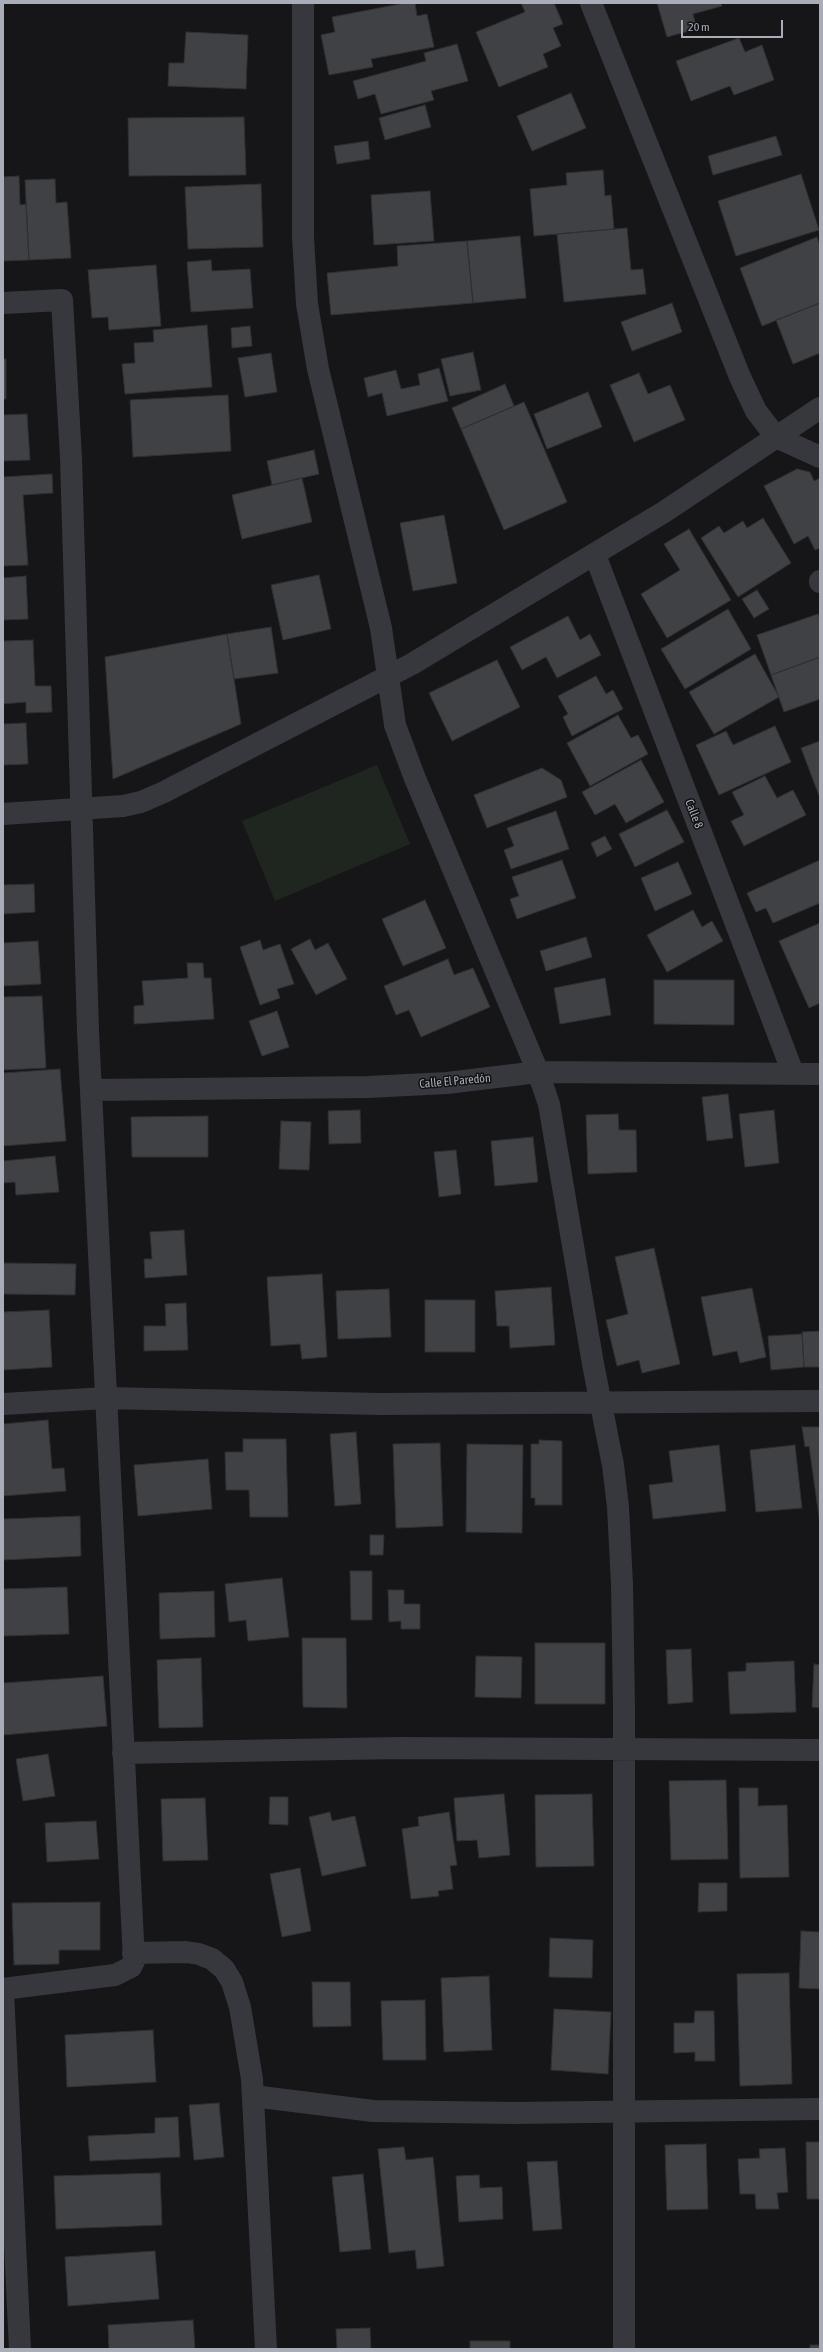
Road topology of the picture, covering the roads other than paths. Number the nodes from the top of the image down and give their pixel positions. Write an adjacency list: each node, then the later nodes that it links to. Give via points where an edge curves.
1 (303, 3): 8 (street, via 303,238 307,304 318,369 381,628)
2 (591, 3): 5 (street, via 740,377 756,411)
3 (3, 304): 9 (street, via 62,300 71,458)
4 (820, 408): 5 (street)
5 (776, 437): 6 (street); 7 (street, via 664,512)
6 (820, 457)
7 (594, 555): 8 (street); 12 (street, Calle 8)
8 (387, 677): 9 (street, via 164,792 123,806); 11 (street, via 395,725 411,769)
9 (81, 808): 10 (street); 14 (street)
10 (3, 814)
11 (538, 1072): 12 (street, Calle El Paredón); 14 (street, Calle El Paredón, via 447,1083 368,1087); 17 (street, via 553,1122)
12 (793, 1073): 13 (street, Calle El Paredón)
13 (820, 1074)
14 (91, 1090): 15 (street)
15 (106, 1398): 17 (street, via 380,1404); 18 (street); 21 (street)
16 (820, 1401): 17 (street)
17 (601, 1402): 19 (street, via 618,1507)
18 (3, 1404)
19 (625, 1749): 20 (street); 21 (street, via 399,1748); 27 (street)
20 (820, 1750)
21 (123, 1753): 22 (street)
22 (133, 1952): 23 (street, via 131,1967 115,1975); 25 (street, via 186,1952 212,1959 224,1968 232,1982 240,2007)
23 (3, 1990): 24 (street)
24 (5, 2081): 28 (street)
25 (253, 2096): 27 (street, via 373,2111); 29 (street)
26 (820, 2109): 27 (street)
27 (624, 2112): 30 (street)
28 (20, 2349)
29 (266, 2349)
30 (624, 2349)

